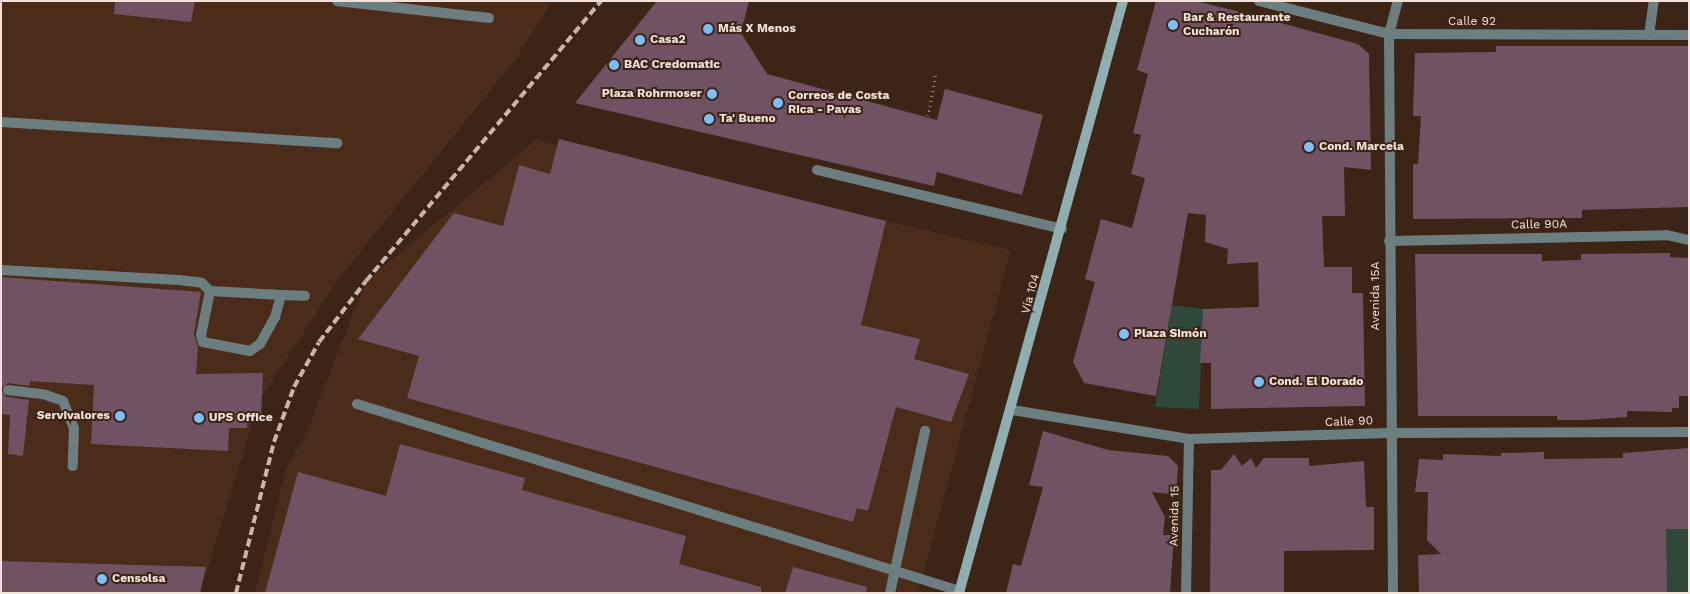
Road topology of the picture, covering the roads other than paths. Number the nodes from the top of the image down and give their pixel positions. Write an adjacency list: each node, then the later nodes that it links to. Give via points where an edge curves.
1 (337, 1): 6 (street)
2 (1123, 1): 13 (main road, Vía 104)
3 (1259, 1): 7 (street, Calle 92)
4 (1398, 1): 7 (street, Avenida 15A)
5 (1654, 1): 8 (street)
6 (488, 18)
7 (1389, 34): 8 (street, Calle 92); 15 (street, Avenida 15A)
8 (1649, 35): 9 (street, Calle 92)
9 (1689, 35)
10 (1, 122): 11 (street)
11 (337, 143)
12 (817, 170): 13 (street)
13 (1062, 228): 22 (main road, Vía 104)
14 (1689, 240): 15 (street, Calle 90A, via 1667,235)
15 (1388, 241): 25 (street, Avenida 15A)
16 (1, 270): 17 (street, via 179,280 202,283)
17 (210, 290): 18 (street); 18 (street, via 201,335 203,342 250,351 260,344 275,317)
18 (280, 295): 19 (street)
19 (305, 296)
20 (8, 390): 27 (street, via 46,395 63,401 74,428)
21 (357, 404): 28 (street)
22 (1012, 410): 26 (street, Calle 90); 29 (main road, Vía 104)
23 (925, 431): 28 (street)
24 (1689, 432): 25 (street, Calle 90)
25 (1389, 433): 26 (street, Calle 90); 32 (street, Avenida 15A)
26 (1188, 440): 31 (street, Avenida 15)
27 (73, 466)
28 (896, 571): 29 (street); 30 (street)
29 (960, 592)
30 (890, 593)
31 (1186, 593)
32 (1393, 593)

